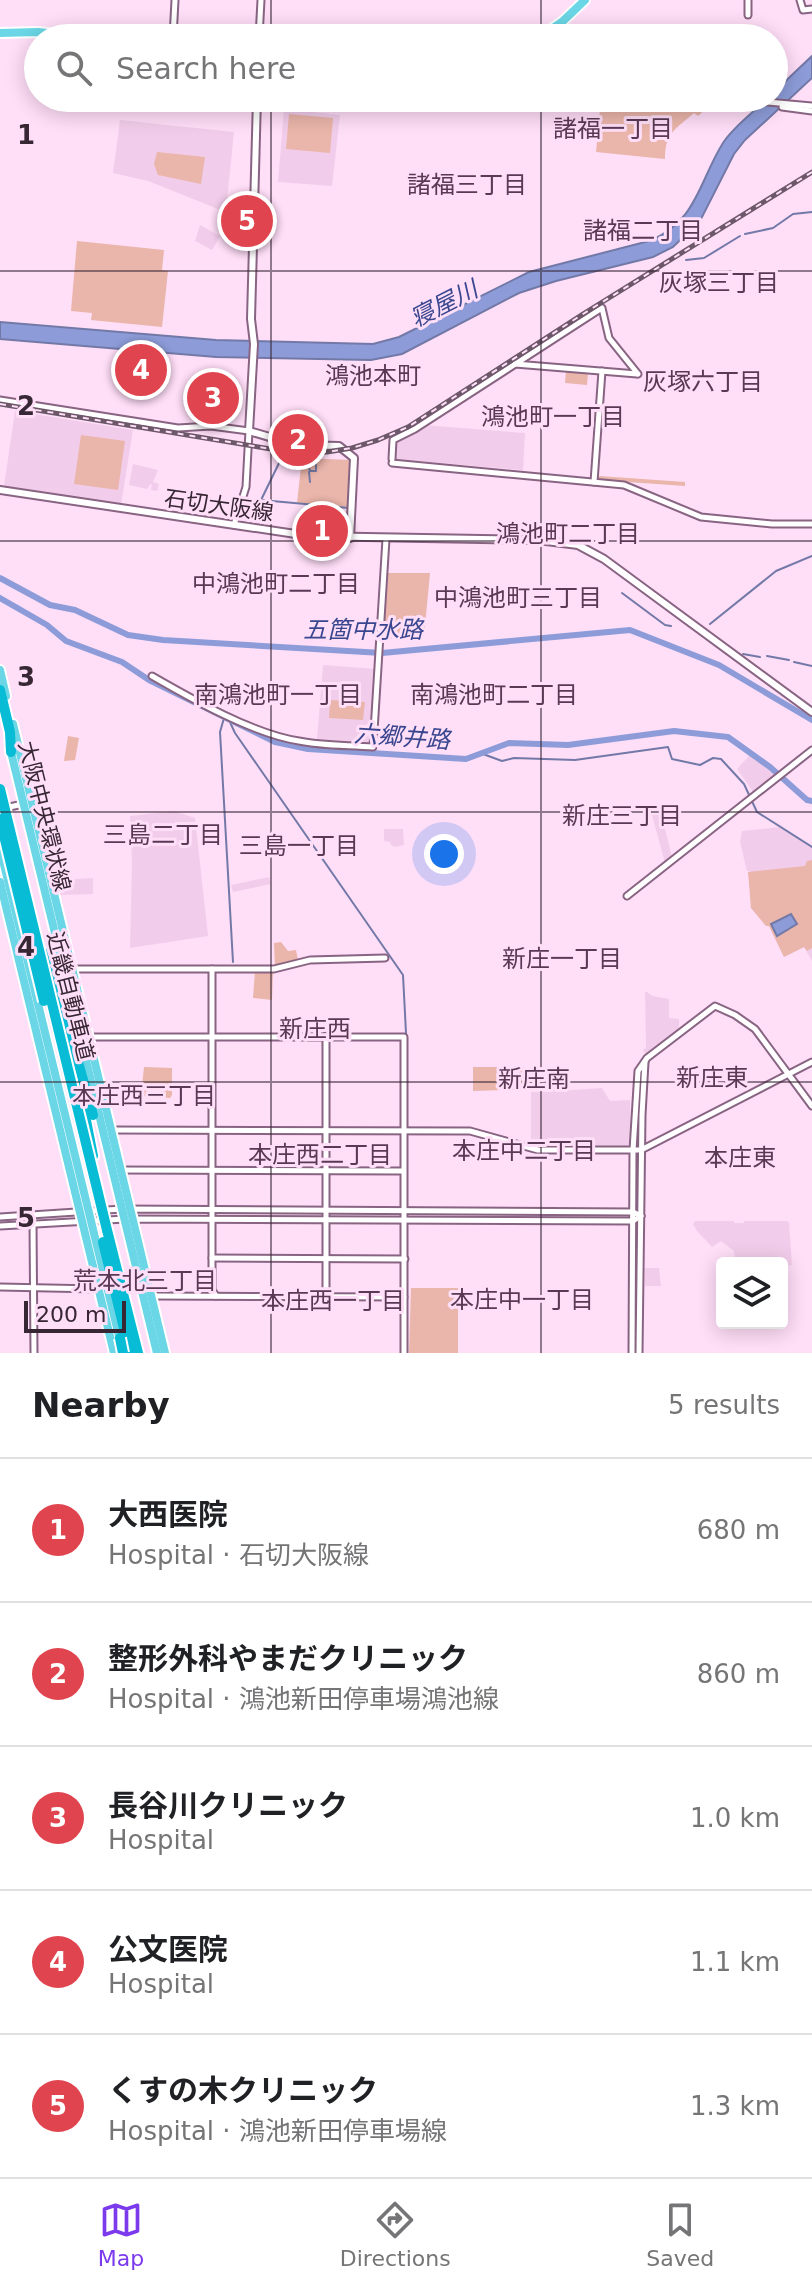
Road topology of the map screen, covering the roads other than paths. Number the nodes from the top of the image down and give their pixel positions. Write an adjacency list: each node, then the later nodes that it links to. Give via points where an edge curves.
1 (175, 0): 8 (street)
2 (261, 0): 9 (street)
3 (585, 0): 10 (main road)
4 (748, 0): 7 (street)
5 (800, 0): 6 (street, via 803,10)
6 (812, 9)
7 (748, 15)
8 (174, 24)
9 (260, 24)
10 (559, 24)
11 (24, 33): 12 (main road)
12 (0, 35): 13 (main road)
13 (24, 36)
14 (791, 101): 17 (street)
15 (788, 105): 17 (street)
16 (788, 107): 17 (street)
17 (812, 107)
18 (257, 112): 22 (main road)
19 (514, 364): 20 (street); 20 (street, via 602,308 609,338 638,374); 23 (street, via 393,440 392,461)
20 (602, 371): 23 (street)
21 (0, 400): 22 (street, via 178,428)
22 (249, 431): 26 (street, via 246,487); 27 (main road, via 297,445 339,446 354,458)
23 (594, 482): 25 (street, via 629,487 701,517)
24 (0, 490): 26 (main road, 石切大阪線)
25 (812, 524)
26 (234, 525): 27 (main road, 石切大阪線)
27 (350, 538): 28 (main road, 石切大阪線)
28 (386, 539): 30 (street, via 373,747 280,737); 33 (main road, 石切大阪線, via 553,540 584,548)
29 (0, 670): 37 (main road)
30 (152, 676)
31 (0, 690): 35 (highway)
32 (0, 707): 35 (main road, 大阪中央環状線)
33 (812, 712)
34 (812, 750): 44 (street)
35 (11, 752): 37 (main road, 大阪中央環状線)
36 (0, 789): 45 (highway, 近畿自動車道, bridge)
37 (27, 800): 38 (street); 39 (street); 41 (main road, 大阪中央環状線); 46 (main road)
38 (0, 803)
39 (0, 809)
40 (0, 819): 91 (highway, 近畿自動車道, bridge)
41 (33, 842): 46 (main road); 54 (main road, 大阪中央環状線)
42 (0, 848): 47 (main road)
43 (0, 882): 50 (main road)
44 (627, 896)
45 (27, 902): 63 (highway, bridge); 75 (highway, 近畿自動車道, bridge)
46 (60, 917): 48 (main road)
47 (18, 921): 50 (main road); 64 (main road)
48 (68, 951): 51 (main road); 54 (main road)
49 (385, 958): 52 (street, via 310,960 279,969)
50 (20, 963): 61 (main road)
51 (73, 969): 52 (street); 56 (main road)
52 (212, 969): 57 (street)
53 (48, 988): 75 (highway, bridge, via 56,994 88,1125)
54 (78, 1027): 81 (main road, 大阪中央環状線)
55 (326, 1036): 57 (street); 67 (street); 68 (street, via 404,1037)
56 (89, 1037): 57 (street); 65 (main road)
57 (212, 1037): 66 (street)
58 (645, 1061): 60 (street, via 715,1006 755,1029); 69 (street, via 638,1071); 70 (street)
59 (812, 1062): 60 (street)
60 (789, 1074): 62 (street); 70 (street)
61 (48, 1080): 64 (main road); 82 (main road)
62 (812, 1106)
63 (93, 1115)
64 (68, 1126): 82 (main road)
65 (113, 1130): 66 (street); 72 (main road)
66 (212, 1131): 67 (street); 71 (street)
67 (326, 1131): 68 (street); 73 (street)
68 (405, 1131): 69 (street, via 482,1133 538,1150); 74 (street)
69 (633, 1150): 70 (street); 79 (street)
70 (641, 1150): 83 (street)
71 (211, 1169): 72 (street); 73 (street); 76 (street)
72 (119, 1170): 81 (main road)
73 (326, 1170): 74 (street); 77 (street)
74 (403, 1171): 78 (street)
75 (99, 1198): 109 (highway, 近畿自動車道, bridge)
76 (212, 1210): 77 (street); 81 (street); 85 (street)
77 (326, 1210): 78 (street); 86 (street)
78 (404, 1211): 79 (street); 87 (street)
79 (633, 1212): 83 (street); 88 (street)
80 (32, 1214): 82 (street); 84 (street); 89 (street)
81 (128, 1215): 82 (street); 82 (street); 85 (street); 92 (main road); 97 (main road, 大阪中央環状線)
82 (85, 1216): 89 (street); 96 (main road)
83 (641, 1216): 88 (street); 114 (street)
84 (0, 1217)
85 (212, 1219): 86 (street); 93 (street)
86 (326, 1220): 87 (street); 94 (street)
87 (404, 1220): 88 (street); 95 (street)
88 (633, 1221): 113 (street)
89 (33, 1224): 90 (street); 99 (street)
90 (0, 1226)
91 (101, 1232): 104 (highway); 108 (highway, 近畿自動車道)
92 (143, 1256): 97 (main road); 100 (main road)
93 (212, 1258): 94 (street); 101 (street)
94 (325, 1258): 95 (street); 102 (street)
95 (405, 1259): 103 (street)
96 (103, 1286): 99 (street); 104 (main road); 107 (main road)
97 (141, 1286): 110 (main road, 大阪中央環状線)
98 (0, 1287): 99 (street)
99 (34, 1288): 105 (street)
100 (153, 1296): 101 (street); 111 (main road)
101 (216, 1296): 102 (street)
102 (326, 1296): 103 (street)
103 (404, 1297): 112 (street)
104 (115, 1336): 106 (main road); 107 (highway, bridge)
105 (34, 1353)
106 (114, 1353)
107 (123, 1353)
108 (130, 1353)
109 (140, 1353)
110 (157, 1353)
111 (165, 1353)
112 (404, 1353)
113 (632, 1353)
114 (639, 1353)

